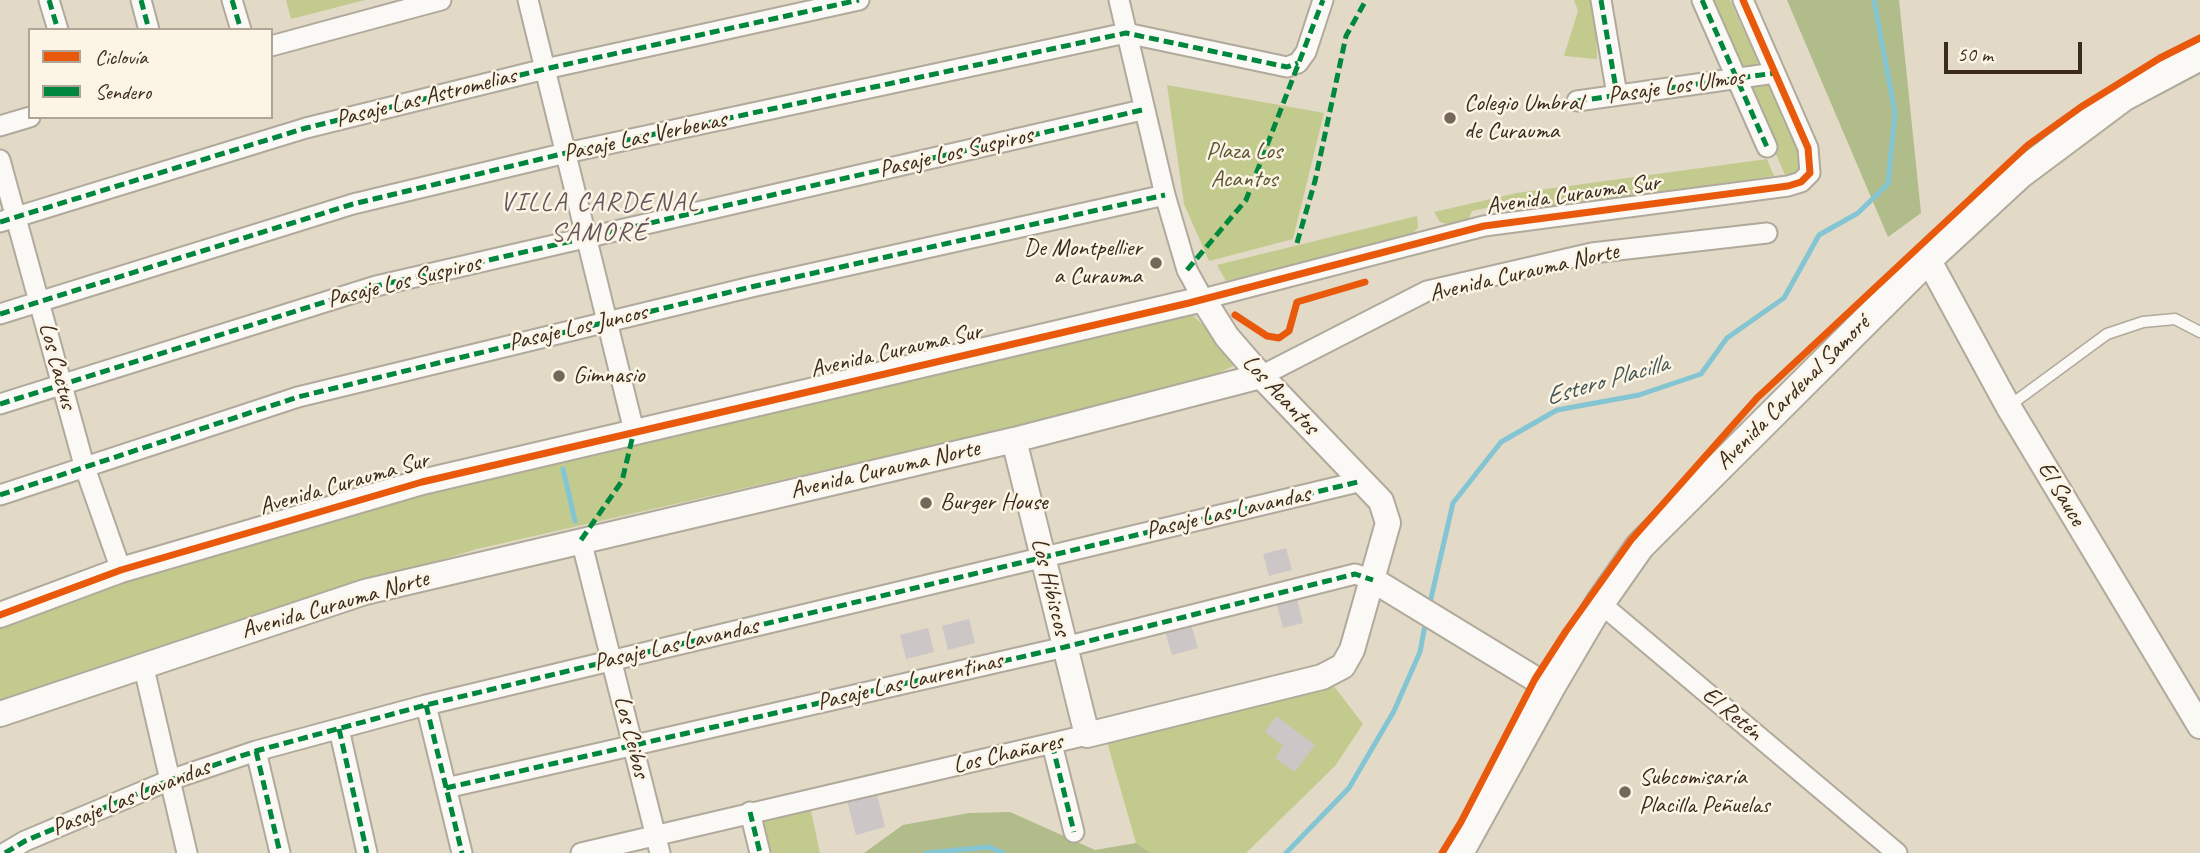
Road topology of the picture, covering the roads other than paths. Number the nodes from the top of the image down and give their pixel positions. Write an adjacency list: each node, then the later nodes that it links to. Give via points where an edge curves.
1 (49, 0): 12 (street)
2 (141, 0): 13 (street)
3 (232, 0): 14 (street)
4 (441, 0): 16 (street)
5 (528, 0): 18 (street)
6 (859, 0): 18 (street, Pasaje Las Astromelias)
7 (1118, 0): 15 (street, Los Acantos)
8 (1323, 0): 15 (street, Pasaje Las Verbenas, via 1306,52 1298,63 1287,66)
9 (1601, 0): 21 (street)
10 (1702, 0): 20 (street)
11 (1743, 0): 19 (street)
12 (57, 28)
13 (148, 28)
14 (240, 28)
15 (1126, 33): 23 (street, Los Acantos); 27 (street, Pasaje Las Verbenas)
16 (273, 45)
17 (2200, 56): 33 (main road, Avenida Cardenal Samoré, via 2123,97 2053,146)
18 (545, 69): 27 (street); 30 (street, Pasaje Las Astromelias, via 306,128)
19 (1775, 73): 20 (street, Pasaje Los Ulmos); 34 (street, Avenida Curauma Sur, via 1808,148 1810,173 1801,181 1484,226)
20 (1737, 78): 21 (street, Pasaje Los Ulmos); 26 (street)
21 (1617, 95): 22 (street, Pasaje Los Ulmos)
22 (1577, 101)
23 (1142, 110): 29 (street, Los Acantos); 32 (street, Pasaje Los Suspiros)
24 (28, 118): 25 (street)
25 (0, 126)
26 (1767, 146)
27 (566, 153): 32 (street); 35 (street, Pasaje Las Verbenas, via 353,204)
28 (0, 160): 30 (street, Los Cactus)
29 (1165, 195): 34 (street, Los Acantos, via 1186,270); 37 (street, Pasaje Los Juncos)
30 (8, 219): 35 (street, Los Cactus)
31 (1768, 233): 39 (street, Avenida Curauma Norte, via 1592,253 1427,291)
32 (587, 238): 37 (street); 40 (street, Pasaje Los Suspiros, via 376,286)
33 (1928, 259): 42 (street, El Sauce); 52 (main road, Avenida Cardenal Samoré, via 1640,546)
34 (1203, 299): 39 (street, Los Acantos, via 1227,337); 43 (street, Avenida Curauma Sur)
35 (39, 300): 36 (street, Pasaje Las Verbenas); 40 (street, Los Cactus)
36 (0, 314)
37 (608, 321): 43 (street); 45 (street, Pasaje Los Juncos, via 298,397)
38 (2200, 332): 42 (lane, via 2175,319 2143,322 2107,334)
39 (1261, 376): 44 (street, Avenida Curauma Norte); 46 (street, Los Acantos)
40 (61, 384): 41 (street, Pasaje Los Suspiros); 45 (street, Los Cactus)
41 (0, 404)
42 (2008, 406): 60 (street, El Sauce)
43 (634, 431): 50 (street, Avenida Curauma Sur, via 422,482)
44 (1014, 440): 48 (street, Avenida Curauma Norte); 49 (street, Los Hibiscos)
45 (84, 465): 47 (street, Pasaje Los Juncos); 50 (street, Los Cactus)
46 (1362, 481): 49 (street, Pasaje Las Lavandas); 51 (street, Los Acantos, via 1381,501 1388,523)
47 (0, 495)
48 (581, 540): 55 (street, Los Ceibos); 56 (street, Avenida Curauma Norte, via 365,592)
49 (1043, 558): 54 (street, Los Hibiscos); 55 (street, Pasaje Las Lavandas)
50 (121, 570): 53 (street, Avenida Curauma Sur)
51 (1373, 580): 54 (street, Pasaje Las Laurentinas, via 1355,574); 57 (street); 62 (street, Los Chañares, via 1343,666 1322,677)
52 (1600, 603): 57 (main road, Avenida Cardenal Samoré); 79 (street, El Retén)
53 (0, 615)
54 (1065, 647): 62 (street, Los Hibiscos); 63 (street, Pasaje Las Laurentinas)
55 (611, 661): 58 (street, Pasaje Las Lavandas); 63 (street, Los Ceibos)
56 (143, 664): 59 (street, Avenida Curauma Norte); 66 (street)
57 (1550, 688): 78 (main road, Avenida Cardenal Samoré)
58 (426, 705): 61 (street, Pasaje Las Lavandas); 67 (street)
59 (0, 714)
60 (2200, 726)
61 (338, 729): 65 (street, Pasaje Las Lavandas); 74 (street)
62 (1087, 735): 64 (street, Los Chañares)
63 (632, 743): 67 (street, Pasaje Las Laurentinas); 70 (street, Los Ceibos)
64 (1052, 744): 68 (street, Los Chañares); 69 (street)
65 (256, 751): 66 (street, Pasaje Las Lavandas); 73 (street)
66 (170, 779): 71 (street, Pasaje Las Lavandas); 72 (street)
67 (446, 788): 75 (street)
68 (750, 812): 70 (street, Los Chañares); 77 (street)
69 (1074, 832)
70 (658, 844): 76 (street, Los Chañares)
71 (5, 853)
72 (187, 853)
73 (280, 853)
74 (368, 853)
75 (462, 853)
76 (581, 853)
77 (760, 853)
78 (1459, 853)
79 (1897, 853)

